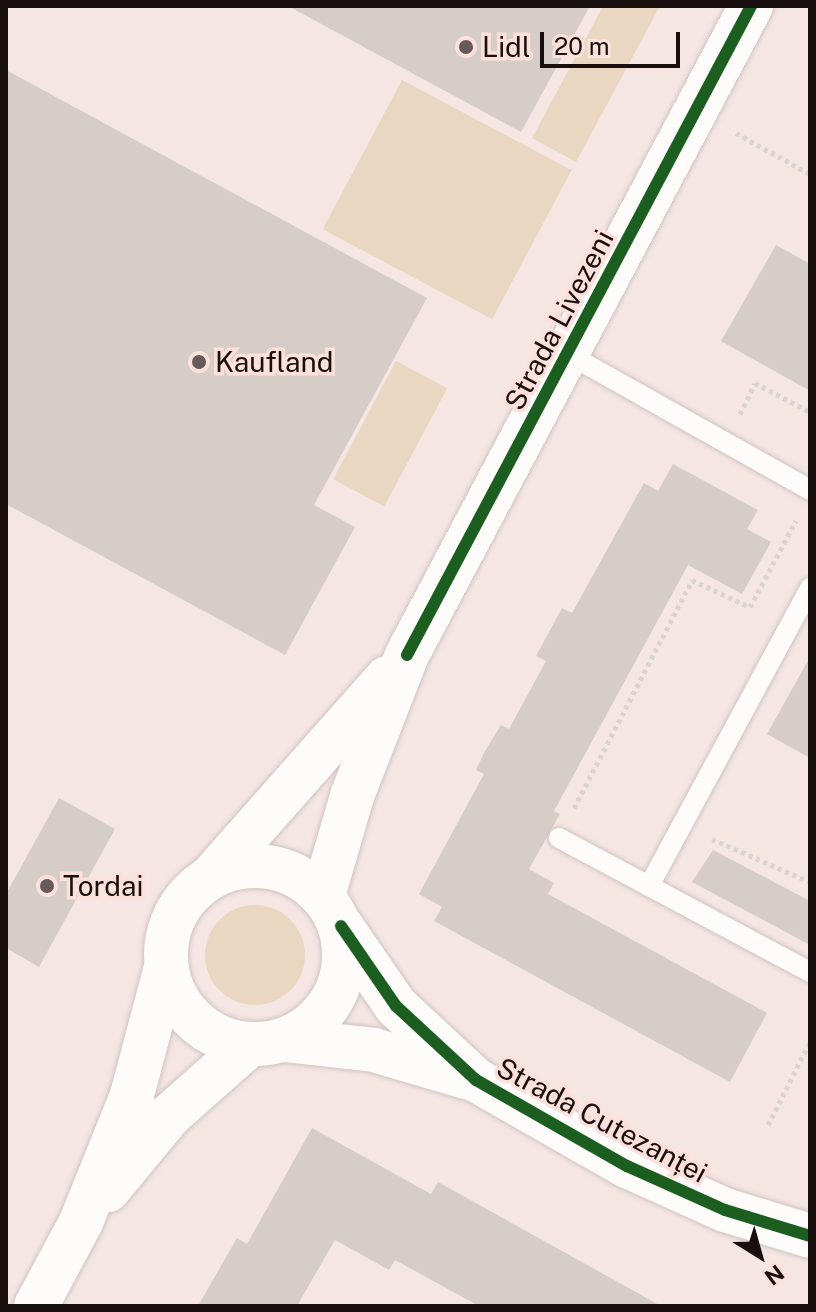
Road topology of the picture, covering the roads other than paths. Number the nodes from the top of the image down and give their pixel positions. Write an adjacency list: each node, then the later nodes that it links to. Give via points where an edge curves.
1 (751, 6): 2 (main road, Strada Livezeni)
2 (568, 354): 3 (lane); 5 (main road, Strada Livezeni)
3 (810, 490)
4 (810, 588): 8 (lane)
5 (407, 655): 7 (main road, Strada Livezeni); 9 (main road, Strada Livezeni, via 352,796)
6 (559, 838): 8 (lane)
7 (210, 878): 9 (main road, via 244,866 273,867 300,877); 10 (main road, via 179,911 169,932)
8 (649, 886): 11 (lane)
9 (332, 911): 12 (main road, via 345,961 336,995 314,1023); 13 (main road, Strada Cutezanței, via 396,1006)
10 (166, 967): 12 (main road, via 175,996 194,1020 220,1038); 14 (main road, via 132,1095)
11 (810, 972)
12 (267, 1042): 13 (main road, Strada Cutezanței, via 374,1050); 14 (main road, via 169,1116)
13 (476, 1080): 15 (main road, Strada Cutezanței, via 627,1166 725,1210)
14 (81, 1222): 16 (main road)
15 (810, 1236)
16 (36, 1306)

